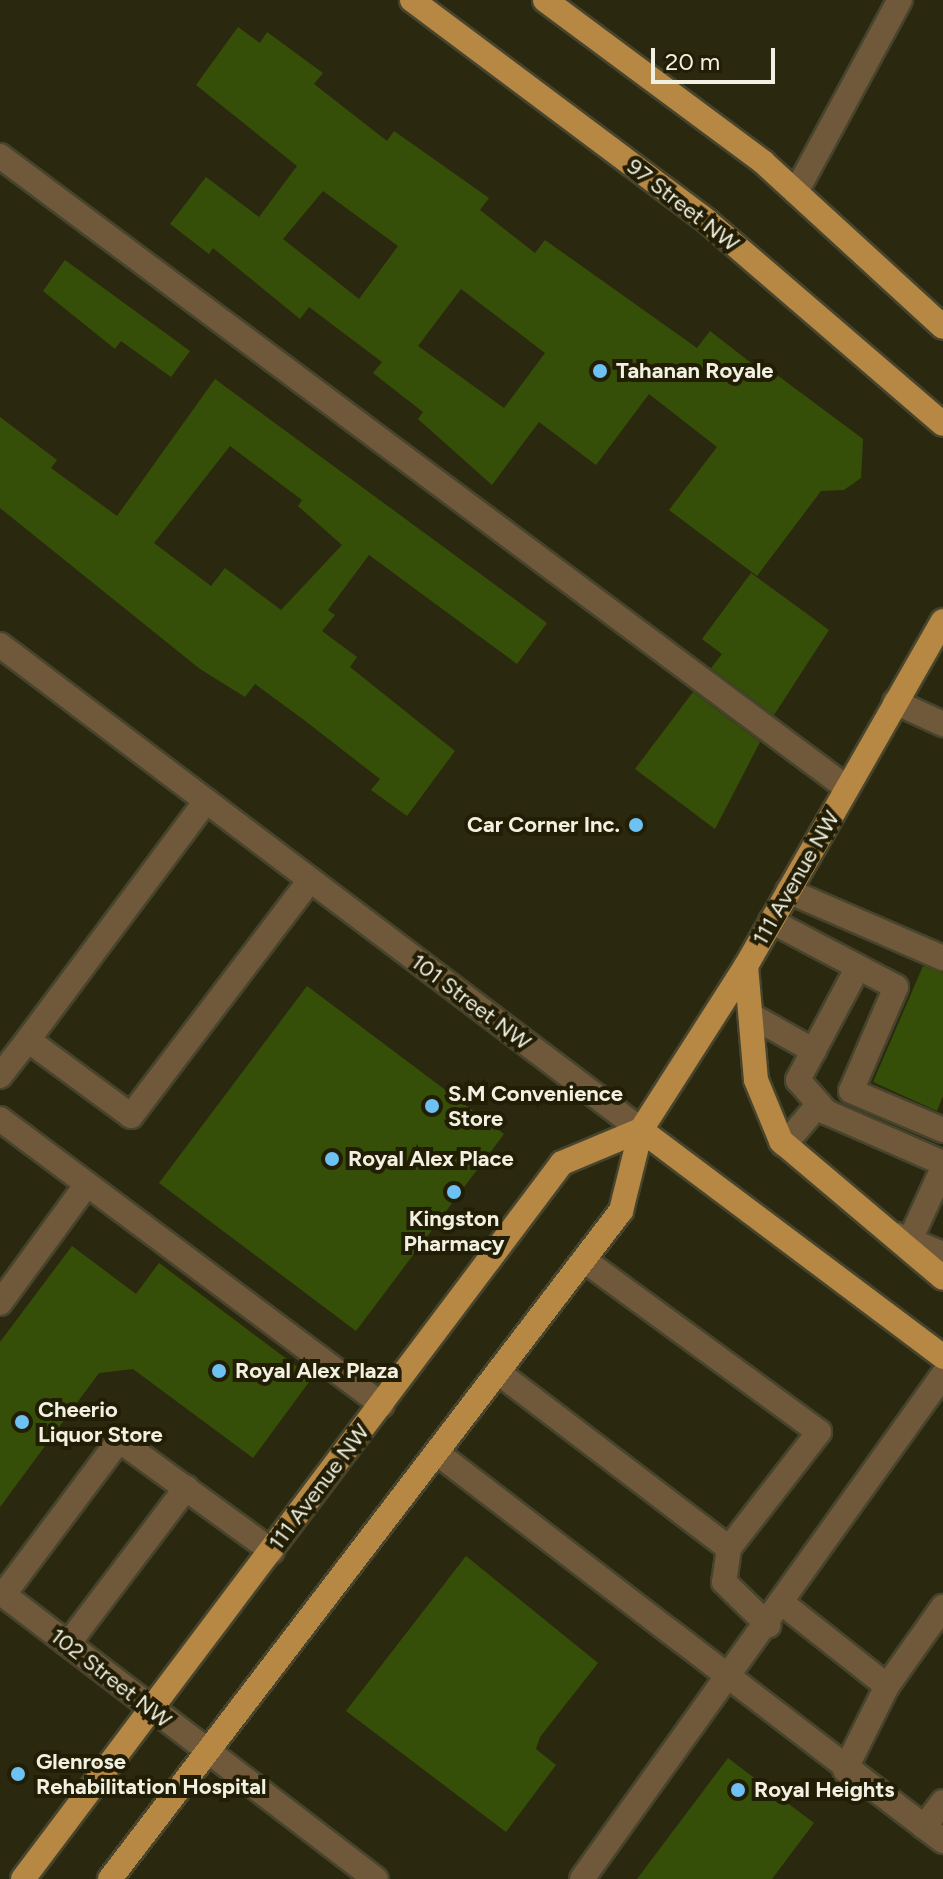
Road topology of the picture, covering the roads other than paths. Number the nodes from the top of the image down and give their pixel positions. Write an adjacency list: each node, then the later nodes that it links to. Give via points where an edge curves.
1 (412, 0): 7 (main road, 97 Street NW, via 707,221)
2 (545, 0): 5 (main road)
3 (900, 0): 5 (street)
4 (0, 156): 12 (street)
5 (796, 192): 6 (main road)
6 (943, 327)
7 (943, 424)
8 (943, 621): 10 (main road, 111 Avenue NW)
9 (0, 645): 13 (street, 101 Street NW)
10 (895, 702): 11 (street); 12 (main road, 111 Avenue NW)
11 (943, 724)
12 (847, 788): 15 (main road, 111 Avenue NW)
13 (206, 801): 14 (street, 101 Street NW); 21 (street)
14 (310, 880): 21 (street, via 131,1116); 27 (street, 101 Street NW)
15 (788, 891): 16 (main road, 111 Avenue NW); 17 (street)
16 (771, 921): 18 (main road, 111 Avenue NW); 19 (street)
17 (943, 958)
18 (746, 966): 20 (main road); 27 (main road, 111 Avenue NW)
19 (858, 967): 22 (street); 24 (street, via 896,987)
20 (752, 1016): 22 (street); 29 (main road, via 763,1111)
21 (28, 1040): 23 (street)
22 (814, 1051): 25 (street, via 798,1080)
23 (0, 1076)
24 (851, 1091): 25 (street); 28 (street)
25 (829, 1110): 29 (street); 30 (street)
26 (0, 1119): 31 (street)
27 (641, 1130): 35 (main road, 111 Avenue NW, via 621,1211); 38 (main road, 101 Street NW); 41 (main road, 111 Avenue NW, via 562,1163)
28 (943, 1130)
29 (784, 1145): 32 (main road)
30 (943, 1165): 33 (street)
31 (87, 1184): 37 (street); 41 (street)
32 (882, 1229): 33 (street); 36 (main road)
33 (910, 1240): 34 (street)
34 (943, 1254)
35 (584, 1260): 39 (main road, 111 Avenue NW); 44 (street, via 819,1432)
36 (943, 1278)
37 (0, 1303)
38 (943, 1357)
39 (499, 1373): 42 (main road, 111 Avenue NW); 44 (street)
40 (943, 1375): 47 (street)
41 (382, 1405): 45 (main road, 111 Avenue NW)
42 (437, 1453): 51 (street); 54 (main road, 111 Avenue NW)
43 (186, 1488): 45 (street); 46 (street, via 119,1440); 50 (street)
44 (729, 1548): 49 (street, via 724,1582)
45 (272, 1551): 53 (main road, 111 Avenue NW)
46 (2, 1593): 50 (street, 102 Street NW)
47 (782, 1603): 49 (street); 52 (street)
48 (943, 1607): 52 (street)
49 (768, 1625): 51 (street)
50 (68, 1644): 53 (street, 102 Street NW)
51 (727, 1676): 55 (street); 61 (street)
52 (887, 1686): 55 (street)
53 (152, 1709): 54 (street, 102 Street NW); 58 (main road, 111 Avenue NW)
54 (206, 1752): 59 (main road, 111 Avenue NW); 60 (street, 102 Street NW)
55 (845, 1770): 57 (street)
56 (943, 1802): 57 (street)
57 (934, 1834)
58 (23, 1879)
59 (110, 1879)
60 (376, 1879)
61 (582, 1879)

